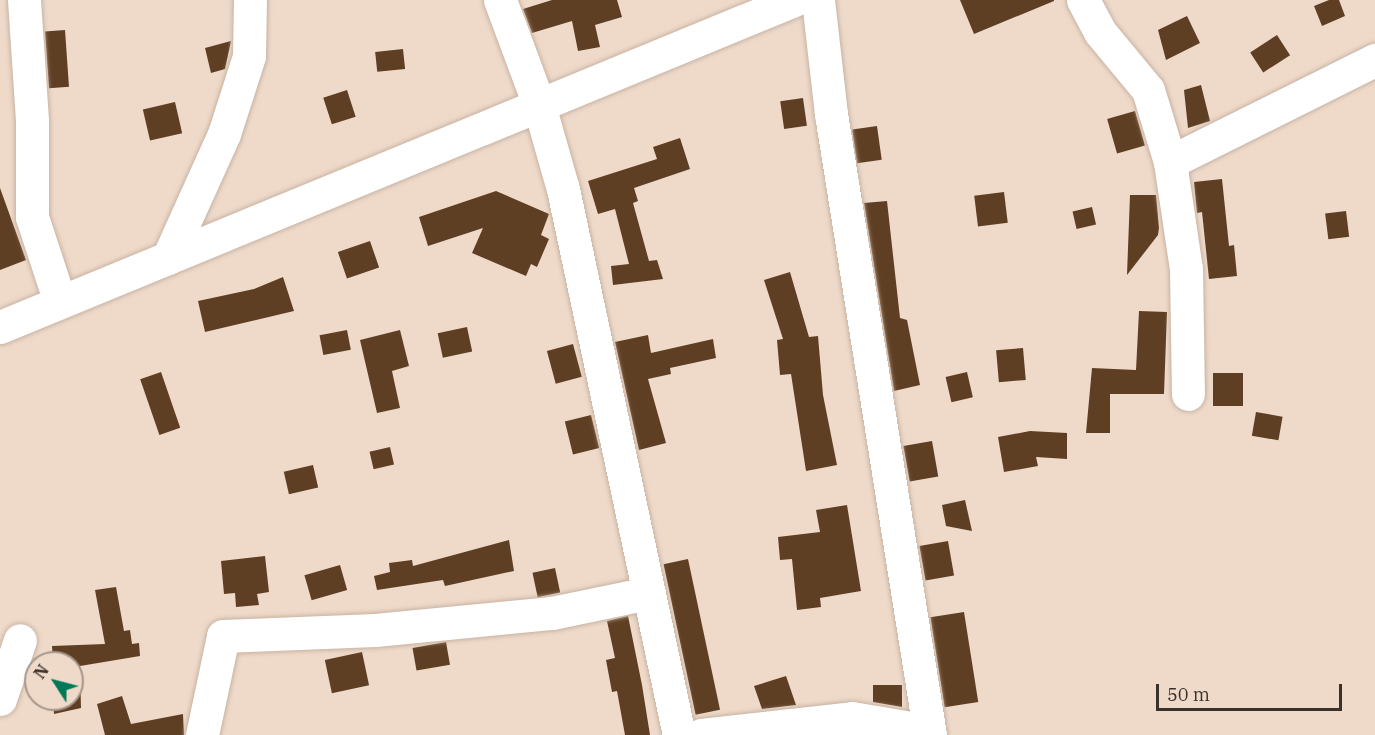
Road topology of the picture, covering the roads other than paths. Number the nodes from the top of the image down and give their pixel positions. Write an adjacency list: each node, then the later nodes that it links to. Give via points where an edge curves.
1 (24, 0): 11 (street, via 32,120 32,217)
2 (250, 0): 10 (street, via 249,56 227,123)
3 (501, 0): 8 (street)
4 (794, 0): 8 (street)
5 (818, 0): 17 (street, via 831,114)
6 (1083, 0): 9 (street, via 1100,32 1148,90)
7 (1375, 60): 9 (street)
8 (539, 105): 10 (street); 14 (street, via 563,189)
9 (1170, 162): 13 (street, via 1186,269)
10 (168, 258): 11 (street)
11 (60, 302): 12 (street)
12 (0, 327)
13 (1188, 394)
14 (649, 593): 18 (street, via 540,615 375,630 223,636); 19 (street)
15 (20, 640): 16 (street)
16 (0, 699)
17 (930, 733): 20 (street, via 852,718)
18 (202, 735)
19 (679, 735)
20 (700, 735)

